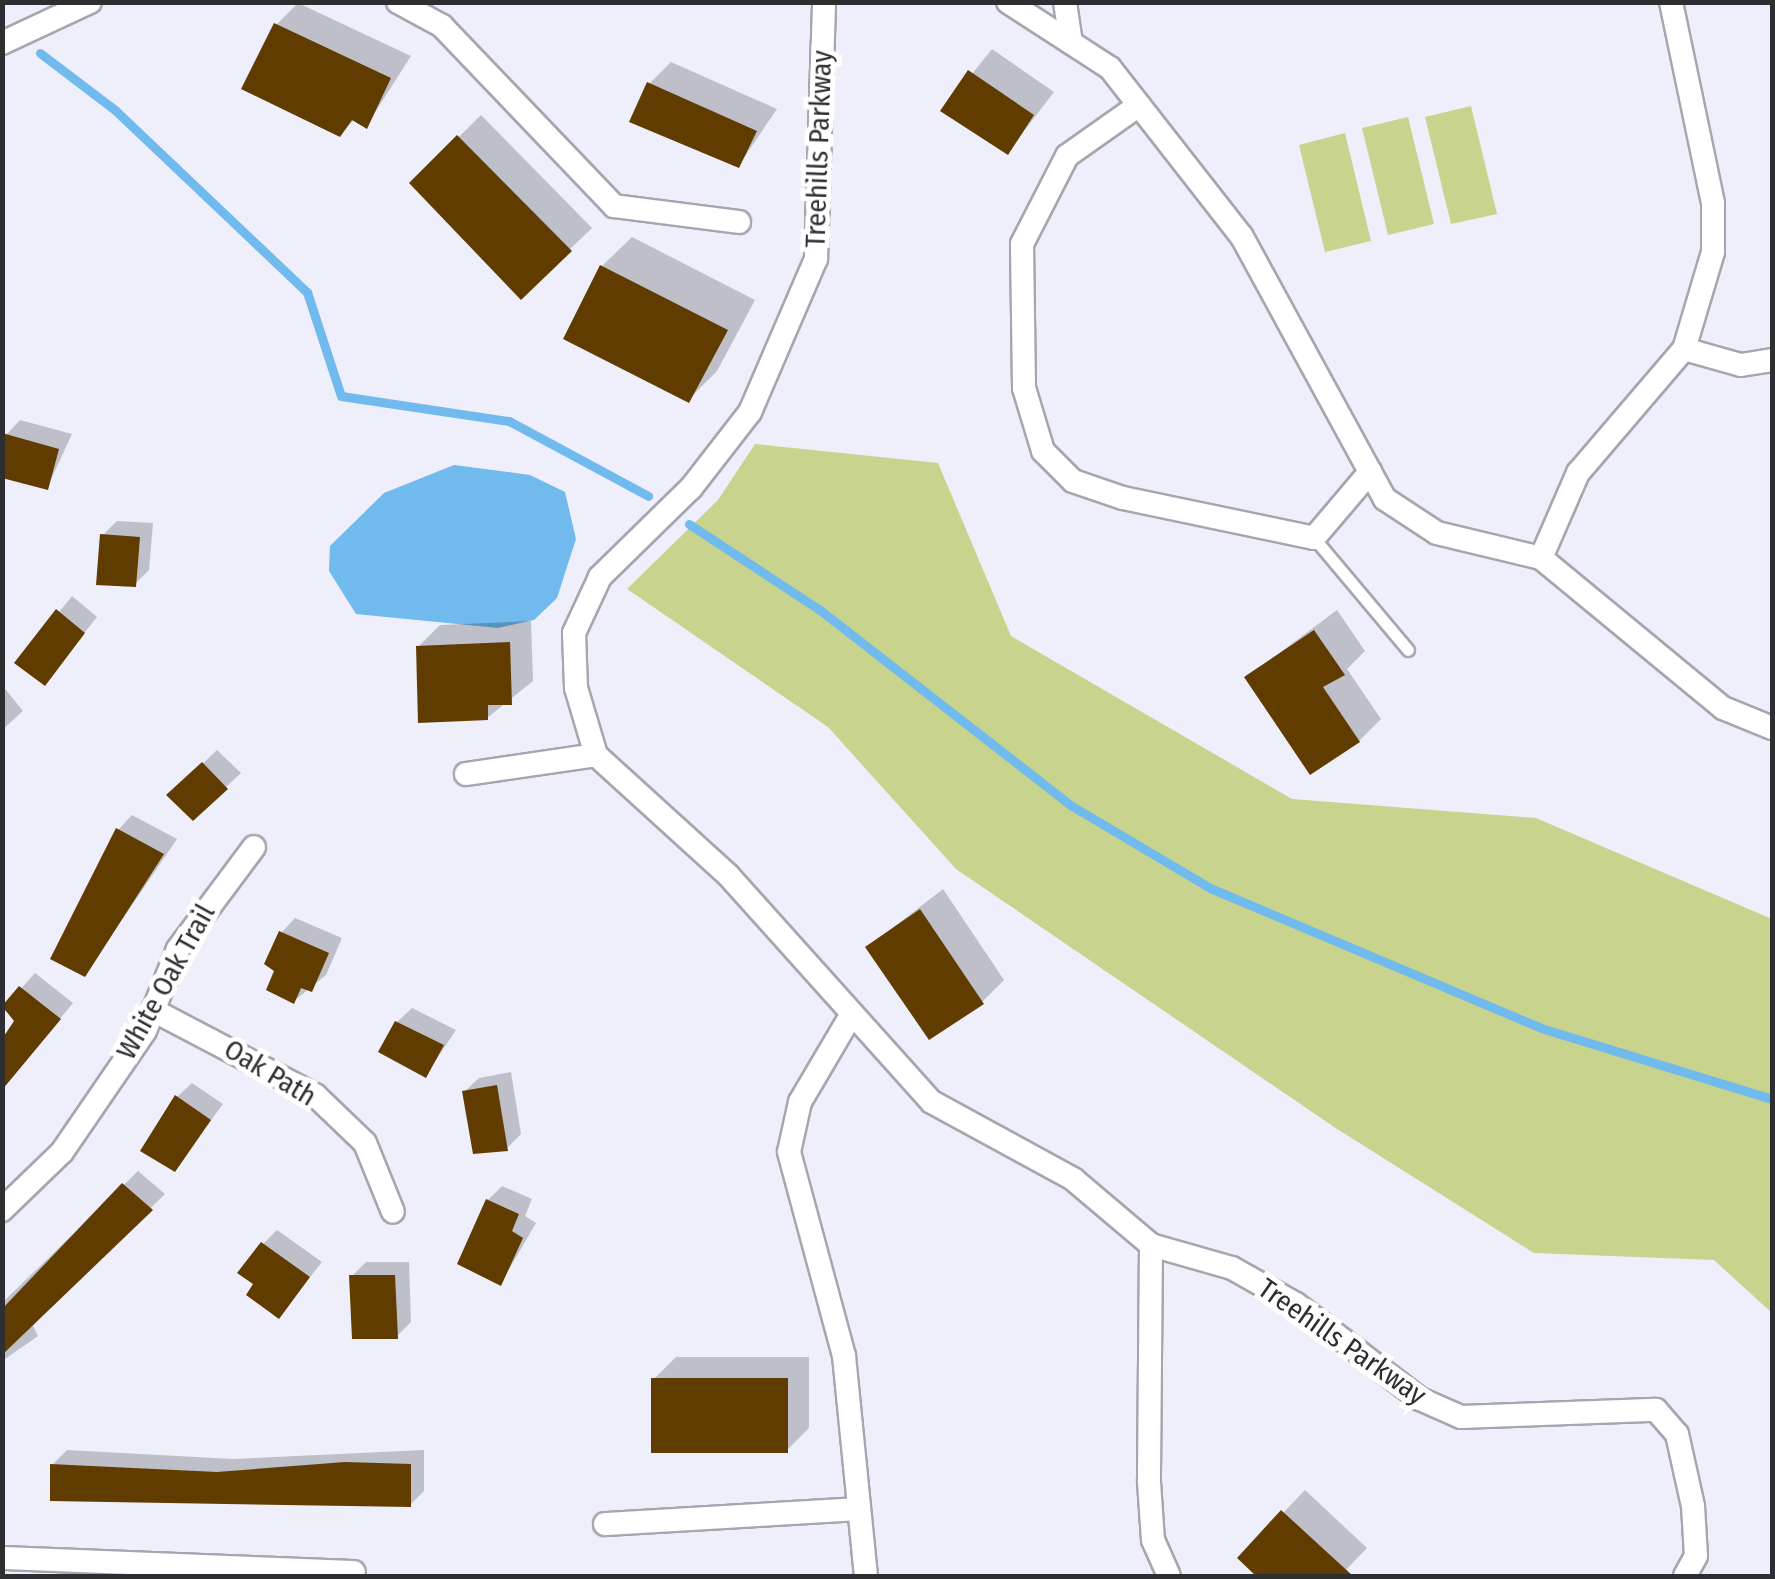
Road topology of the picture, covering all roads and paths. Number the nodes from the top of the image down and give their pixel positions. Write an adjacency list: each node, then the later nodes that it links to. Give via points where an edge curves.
1 (90, 2): 8 (street)
2 (398, 2): 10 (street, via 442,26 614,206)
3 (824, 2): 18 (street, Treehills Parkway, via 816,259 750,412 691,488 600,577 574,634 576,688)
4 (1008, 2): 7 (street)
5 (1066, 2): 7 (street)
6 (1671, 2): 11 (street, via 1713,203 1713,252)
7 (1071, 42): 9 (street, via 1110,68)
8 (2, 43)
9 (1139, 105): 13 (street, via 1242,237); 14 (street, via 1067,156 1022,244 1024,388 1042,451 1072,482)
10 (739, 222)
11 (1684, 349): 12 (street, via 1742,366); 15 (street, via 1578,473)
12 (1772, 360)
13 (1370, 472): 14 (street); 15 (street, via 1385,499 1437,532)
14 (1314, 538): 16 (lane)
15 (1541, 558): 17 (street, via 1723,708)
16 (1408, 650)
17 (1772, 728)
18 (596, 755): 19 (street); 22 (street, Treehills Parkway, via 811,960)
19 (466, 774)
20 (254, 847): 21 (street, White Oak Trail, via 178,949)
21 (153, 1010): 23 (street, White Oak Trail, via 62,1152); 24 (street, Oak Path, via 315,1096 365,1143)
22 (850, 1017): 25 (street, Treehills Parkway, via 932,1102 1072,1179); 26 (street, via 800,1102 789,1152 839,1326)
23 (2, 1210)
24 (393, 1212)
25 (1152, 1246): 31 (street, via 1149,1482 1153,1540); 32 (street, Treehills Parkway, via 1232,1268 1420,1399 1461,1418 1656,1410 1677,1434 1693,1506 1696,1556)
26 (857, 1509): 27 (street); 30 (street)
27 (605, 1524)
28 (2, 1558): 29 (street)
29 (354, 1572)
30 (866, 1576)
31 (1169, 1576)
32 (1686, 1576)

